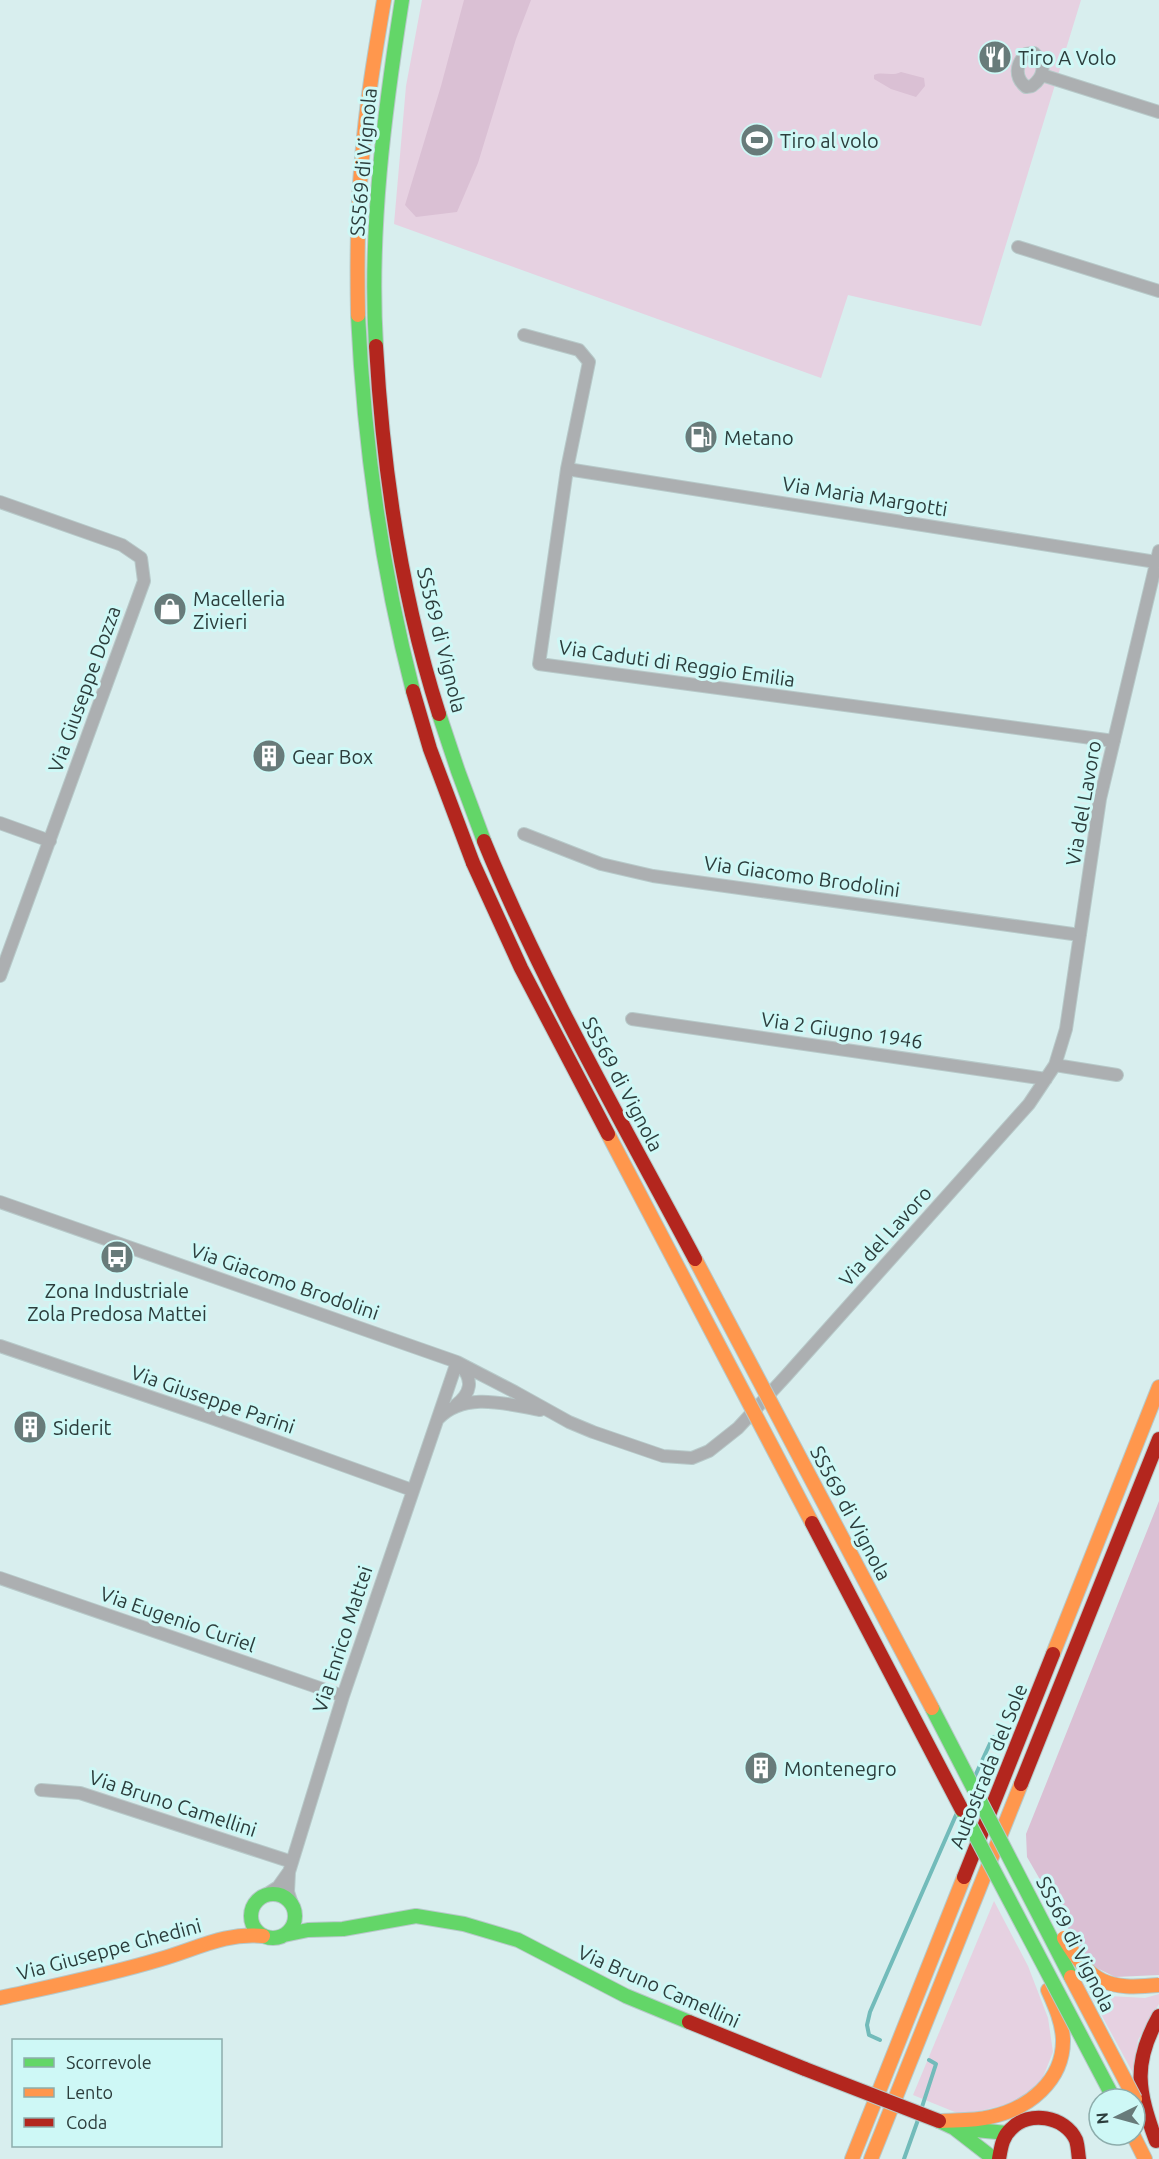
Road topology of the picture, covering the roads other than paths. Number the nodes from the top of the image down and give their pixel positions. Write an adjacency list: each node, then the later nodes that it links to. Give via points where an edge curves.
1 (384, 0): 42 (main road, SS569 di Vignola, bridge, via 369,87 360,178 358,350 377,530 418,712 473,863 521,968)
2 (402, 0): 32 (main road, SS569 di Vignola, bridge, via 388,90 375,257 385,455 409,600 464,790 507,897 555,996)
3 (1042, 75): 4 (street)
4 (1159, 112)
5 (1018, 247): 6 (street)
6 (1159, 291)
7 (524, 335): 8 (street, Via Caduti di Reggio Emilia, via 579,350 589,362)
8 (567, 469): 10 (street, Via Maria Margotti); 11 (street, Via Caduti di Reggio Emilia, via 539,664)
9 (0, 502): 14 (street, Via Giuseppe Dozza, via 122,544 141,558 144,581)
10 (1158, 556): 11 (street, Via del Lavoro)
11 (1113, 741): 15 (street, Via del Lavoro, via 1100,799)
12 (0, 823): 14 (street)
13 (524, 834): 15 (street, Via Giacomo Brodolini, via 601,864 653,876)
14 (50, 841): 16 (street, Via Giuseppe Dozza)
15 (1080, 934): 18 (street, Via del Lavoro, via 1066,1029)
16 (0, 976)
17 (632, 1019): 20 (street, Via 2 Giugno 1946)
18 (1055, 1065): 19 (street); 20 (street, Via del Lavoro)
19 (1117, 1076)
20 (1046, 1079): 26 (street, Via del Lavoro, via 1029,1104 786,1376 709,1451 692,1458 663,1456 593,1432)
21 (0, 1202): 23 (street, Via Giacomo Brodolini)
22 (0, 1346): 29 (street, Via Giuseppe Parini)
23 (457, 1362): 25 (street, via 468,1374 470,1388); 26 (street, Via Giacomo Brodolini); 27 (street, Via Enrico Mattei)
24 (1159, 1387): 54 (main road, Autostrada del Sole)
25 (452, 1408): 26 (street, via 488,1402); 27 (street)
26 (550, 1412)
27 (437, 1420): 29 (street, Via Enrico Mattei)
28 (1159, 1439): 55 (main road, Autostrada del Sole)
29 (412, 1490): 31 (street, Via Enrico Mattei)
30 (0, 1578): 31 (street, Via Eugenio Curiel)
31 (343, 1696): 34 (street, Via Enrico Mattei)
32 (964, 1770): 43 (main road, bridge, via 1087,1971 1121,1987); 47 (main road, SS569 di Vignola, bridge)
33 (41, 1790): 34 (street, Via Bruno Camellini, via 80,1793)
34 (291, 1867): 35 (street, Via Enrico Mattei, via 278,1887); 36 (street, Via Enrico Mattei, via 288,1892)
35 (267, 1894): 36 (main road, Via Bruno Camellini, via 284,1896); 37 (main road)
36 (293, 1906): 38 (main road, Via Bruno Camellini, via 314,1922); 40 (main road, via 293,1926)
37 (251, 1911): 39 (main road, Via Giuseppe Ghedini); 41 (main road, via 254,1928)
38 (343, 1929): 40 (main road, Via Bruno Camellini); 48 (main road, Via Bruno Camellini, bridge, via 416,1916 464,1924 518,1940 626,1996)
39 (228, 1935): 41 (main road, Via Giuseppe Ghedini); 44 (main road, Via Giuseppe Ghedini, via 162,1959)
40 (284, 1935): 41 (main road, Via Bruno Camellini)
41 (263, 1936)
42 (1034, 1946): 46 (main road, SS569 di Vignola, bridge); 48 (main road, bridge, via 1060,2020 1063,2047 1058,2068 1035,2098 1014,2110 989,2117)
43 (1159, 1985)
44 (0, 1998)
45 (1159, 2016): 52 (main road, via 1146,2037 1139,2076 1144,2108)
46 (1108, 2087)
47 (1129, 2087)
48 (939, 2121): 50 (main road, Via Bruno Camellini)
49 (1147, 2122): 52 (main road, SS569 di Vignola)
50 (954, 2128): 51 (main road); 56 (main road)
51 (1007, 2133): 53 (main road, via 1023,2120 1055,2119 1071,2132); 57 (main road)
52 (1158, 2143)
53 (1080, 2157)
54 (852, 2159)
55 (871, 2159)
56 (994, 2159)
57 (999, 2159)

